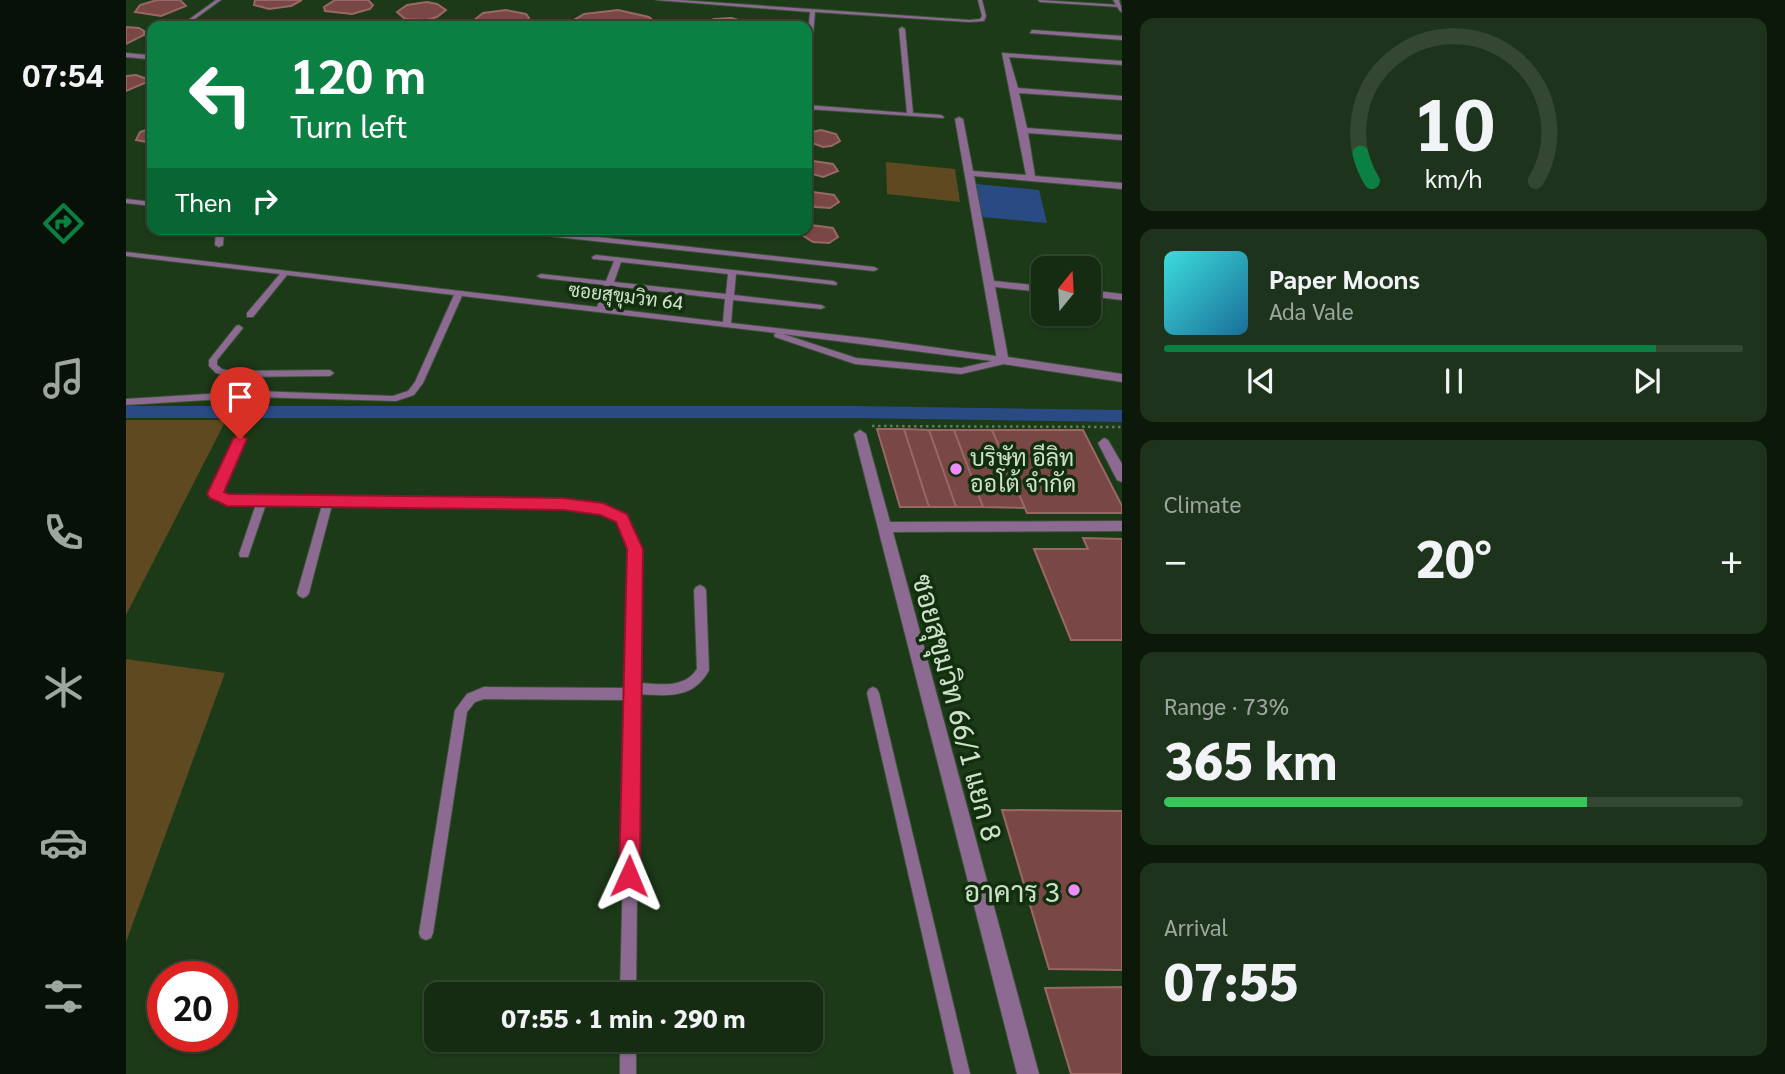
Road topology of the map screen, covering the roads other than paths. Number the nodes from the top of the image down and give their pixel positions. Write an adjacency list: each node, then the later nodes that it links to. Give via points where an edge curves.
1 (219, 0): 7 (lane)
2 (658, 0): 6 (lane)
3 (979, 0): 6 (lane, via 982,20)
4 (1040, 1): 5 (lane)
5 (1119, 5)
6 (813, 10): 8 (lane)
7 (190, 21)
8 (812, 21)
9 (902, 29): 18 (lane)
10 (1032, 32): 11 (lane)
11 (1122, 38)
12 (147, 54): 13 (lane)
13 (126, 55)
14 (1122, 63): 15 (street, via 1005,55)
15 (1015, 90): 16 (street); 21 (street)
16 (1122, 98)
17 (812, 107): 18 (lane)
18 (909, 115): 19 (lane)
19 (941, 117)
20 (959, 119): 23 (street)
21 (1023, 130): 22 (street); 24 (street)
22 (1122, 138)
23 (968, 173): 24 (street); 39 (street)
24 (1031, 178): 25 (street)
25 (1122, 186)
26 (126, 201): 27 (lane)
27 (147, 204)
28 (220, 235): 33 (lane)
29 (558, 235): 34 (lane)
30 (126, 254): 33 (lane, ซอยสุขุมวิท 64)
31 (596, 257): 32 (lane)
32 (618, 259): 36 (lane); 40 (lane)
33 (219, 264): 35 (lane, ซอยสุขุมวิท 64)
34 (874, 269)
35 (286, 272): 42 (lane, ซอยสุขุมวิท 64); 48 (lane)
36 (733, 272): 38 (lane); 44 (lane)
37 (541, 276): 40 (lane)
38 (833, 283)
39 (988, 283): 41 (street); 52 (street)
40 (609, 284): 44 (lane); 47 (lane)
41 (1031, 288)
42 (459, 293): 47 (lane, ซอยสุขุมวิท 64); 55 (lane, via 419,383 411,393 393,399 255,394)
43 (1101, 295): 45 (street)
44 (730, 296): 46 (lane); 49 (lane)
45 (1122, 297)
46 (821, 307)
47 (600, 310): 49 (lane, ซอยสุขุมวิท 64)
48 (250, 315)
49 (727, 325): 51 (lane, ซอยสุขุมวิท 64)
50 (239, 328): 53 (lane, via 213,360 219,371)
51 (755, 328): 52 (lane, ซอยสุขุมวิท 64); 52 (lane, via 855,361 961,371)
52 (1003, 360): 54 (street, ซอยสุขุมวิท 64)
53 (330, 373)
54 (1122, 378)
55 (126, 402)
56 (860, 434): 63 (street, ซอยสุขุมวิท 66/1 แยก 8)
57 (240, 439): 60 (lane, via 215,494 227,500)
58 (1104, 443): 59 (street)
59 (1122, 477)
60 (262, 500): 61 (lane); 64 (lane)
61 (328, 501): 66 (lane); 67 (lane, via 563,504 603,509 622,518 635,549)
62 (1122, 526): 63 (street)
63 (884, 527): 74 (street, ซอยสุขุมวิท 66/1 แยก 8)
64 (244, 554)
65 (700, 590): 67 (lane, via 703,670 698,679 679,689)
66 (303, 593)
67 (633, 691): 69 (lane, via 484,693 471,698 461,710); 70 (lane)
68 (873, 693): 73 (lane)
69 (426, 933)
70 (628, 982)
71 (628, 1052): 72 (lane)
72 (628, 1074)
73 (962, 1074)
74 (1028, 1074)

